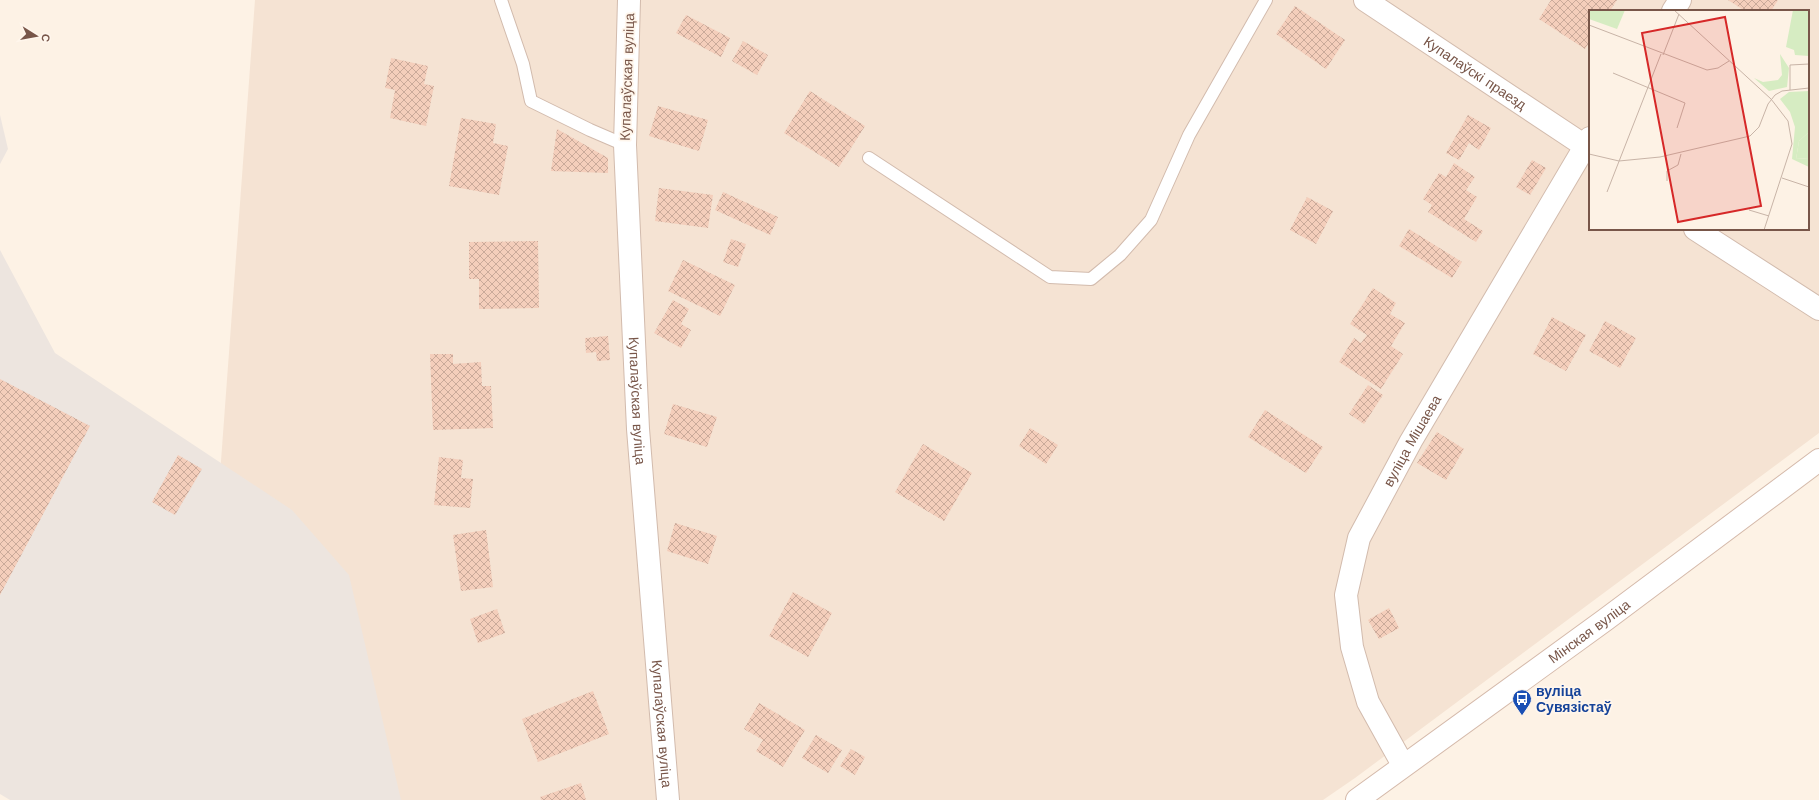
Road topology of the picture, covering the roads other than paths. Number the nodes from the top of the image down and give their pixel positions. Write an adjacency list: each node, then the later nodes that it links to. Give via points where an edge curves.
1 (501, 0): 7 (lane, via 523,64 531,101)
2 (629, 0): 7 (street, Купалаўская вуліца)
3 (1266, 0): 9 (lane, via 1189,135 1150,220 1120,255 1091,279 1050,277)
4 (1365, 0): 8 (street, Купалаўскі праезд)
5 (1680, 0): 6 (street)
6 (1674, 10)
7 (625, 145): 14 (street, Купалаўская вуліца, via 638,429)
8 (1586, 151): 13 (street, вуліца Мішаева, via 1411,441 1359,538 1346,595 1352,647 1368,702)
9 (869, 158)
10 (1697, 230): 11 (street)
11 (1819, 309)
12 (1819, 460): 13 (street, Мінская вуліца, via 1503,695)
13 (1403, 765): 15 (street, Мінская вуліца)
14 (668, 800)
15 (1357, 800)

